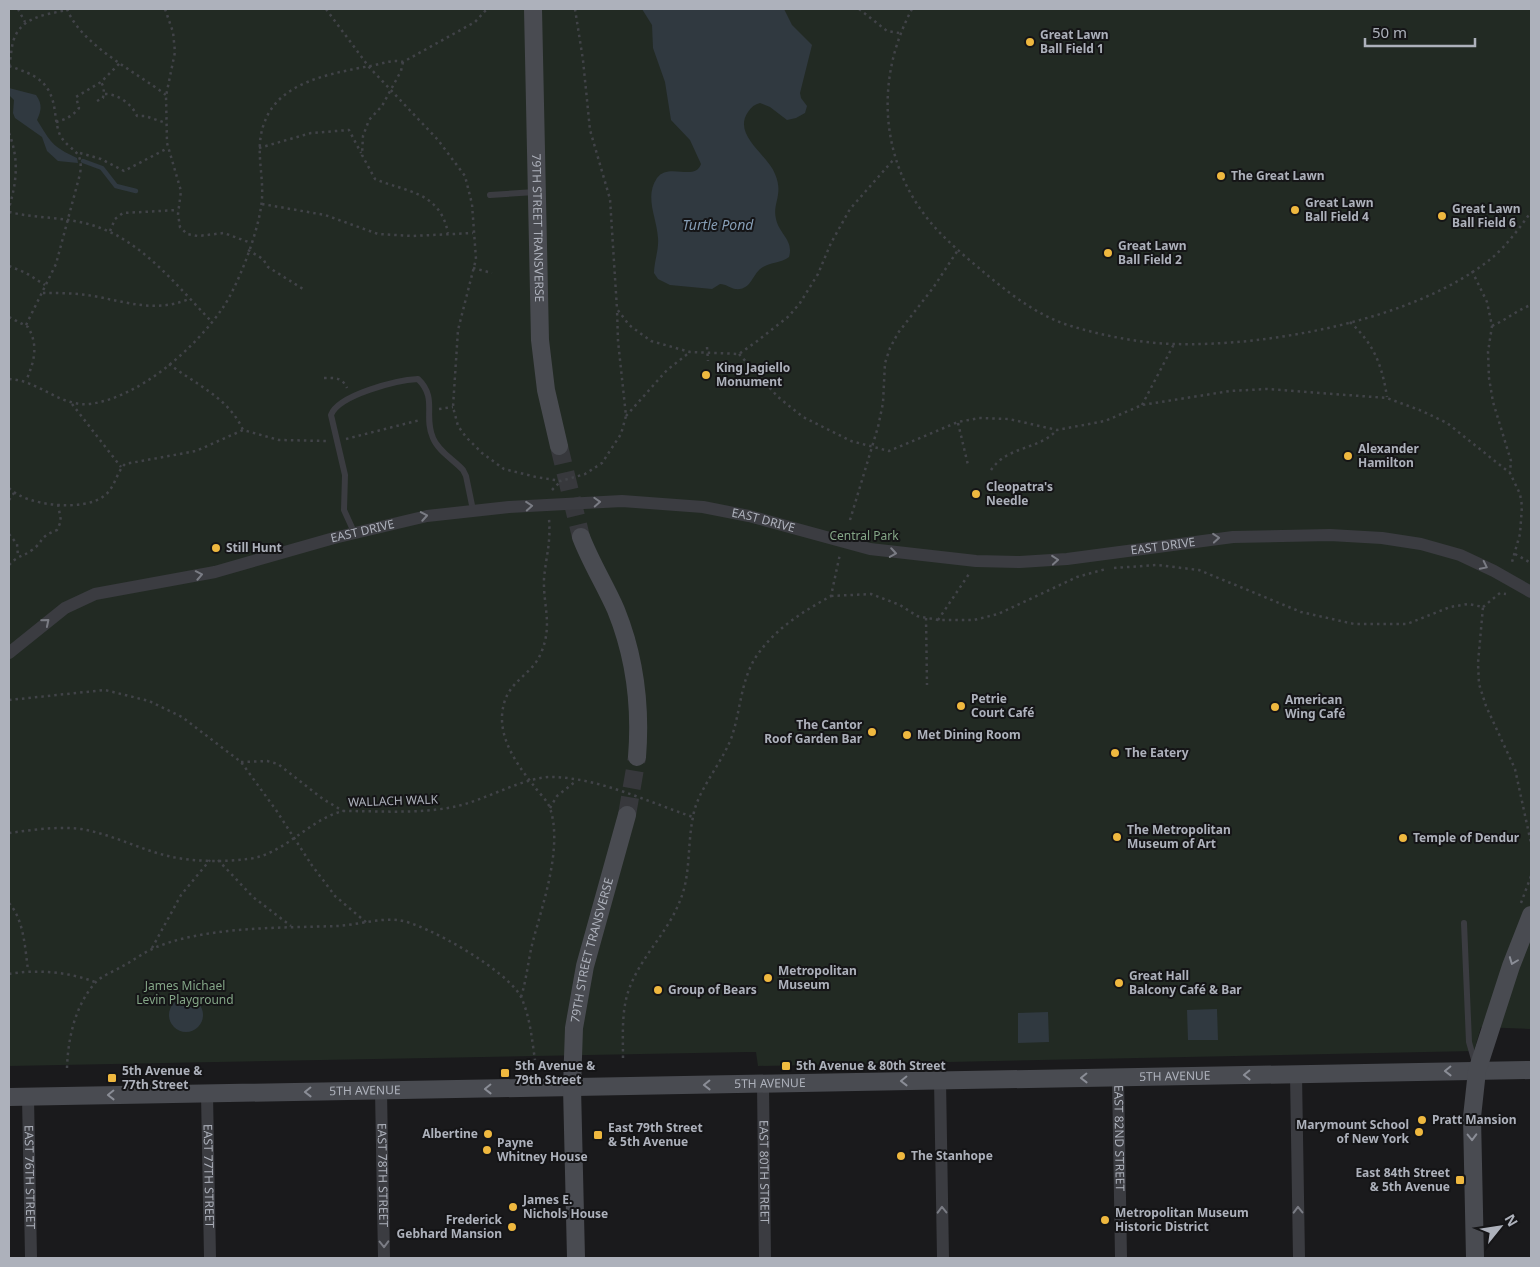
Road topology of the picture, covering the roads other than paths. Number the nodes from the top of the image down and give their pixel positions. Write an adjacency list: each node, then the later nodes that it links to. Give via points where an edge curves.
1 (533, 9): 2 (main road, 79TH STREET TRANSVERSE)
2 (536, 192): 3 (lane); 4 (main road, 79TH STREET TRANSVERSE, via 541,356)
3 (490, 195)
4 (559, 446)
5 (472, 510): 6 (street, EAST DRIVE, one-way to 5); 6 (lane, via 466,476 433,438 426,387 418,379 404,380 352,397 338,404 331,415 345,475 344,510); 8 (street, EAST DRIVE, one-way to 8, via 622,501 682,504 742,514 870,549 976,561 1059,560 1233,537 1360,536 1402,540 1460,555)
6 (354, 532): 9 (street, EAST DRIVE, one-way to 6, via 57,613 83,598 215,572)
7 (581, 538): 10 (main road, via 616,610 631,658 638,706)
8 (1531, 592)
9 (9, 653)
10 (637, 757)
11 (627, 815): 20 (main road, 79TH STREET TRANSVERSE, via 585,966 574,1028)
12 (1531, 915): 15 (main road, one-way to 15)
13 (1464, 923): 15 (lane, via 1469,1042)
14 (1531, 1070): 15 (main road, 5TH AVENUE)
15 (1477, 1071): 16 (main road, 5TH AVENUE, one-way to 16); 33 (main road, one-way to 33, via 1472,1117)
16 (1296, 1074): 17 (main road, 5TH AVENUE, one-way to 17); 32 (street, one-way to 16)
17 (1118, 1077): 18 (main road, 5TH AVENUE, one-way to 18); 31 (street, EAST 82ND STREET)
18 (940, 1080): 19 (main road, 5TH AVENUE, one-way to 19); 30 (street, one-way to 18)
19 (763, 1084): 20 (main road, 5TH AVENUE, one-way to 20); 29 (street, EAST 80TH STREET)
20 (572, 1088): 21 (main road, 5TH AVENUE, one-way to 21); 28 (main road, 79TH STREET TRANSVERSE)
21 (382, 1090): 22 (main road, 5TH AVENUE, one-way to 22); 27 (street, EAST 78TH STREET, one-way to 27)
22 (207, 1094): 24 (main road, 5TH AVENUE, one-way to 24); 26 (street, EAST 77TH STREET)
23 (9, 1097): 24 (main road, 5TH AVENUE)
24 (28, 1097): 25 (street, EAST 76TH STREET)
25 (31, 1258)
26 (210, 1258)
27 (384, 1258)
28 (576, 1258)
29 (766, 1258)
30 (943, 1258)
31 (1121, 1258)
32 (1299, 1258)
33 (1475, 1258)

